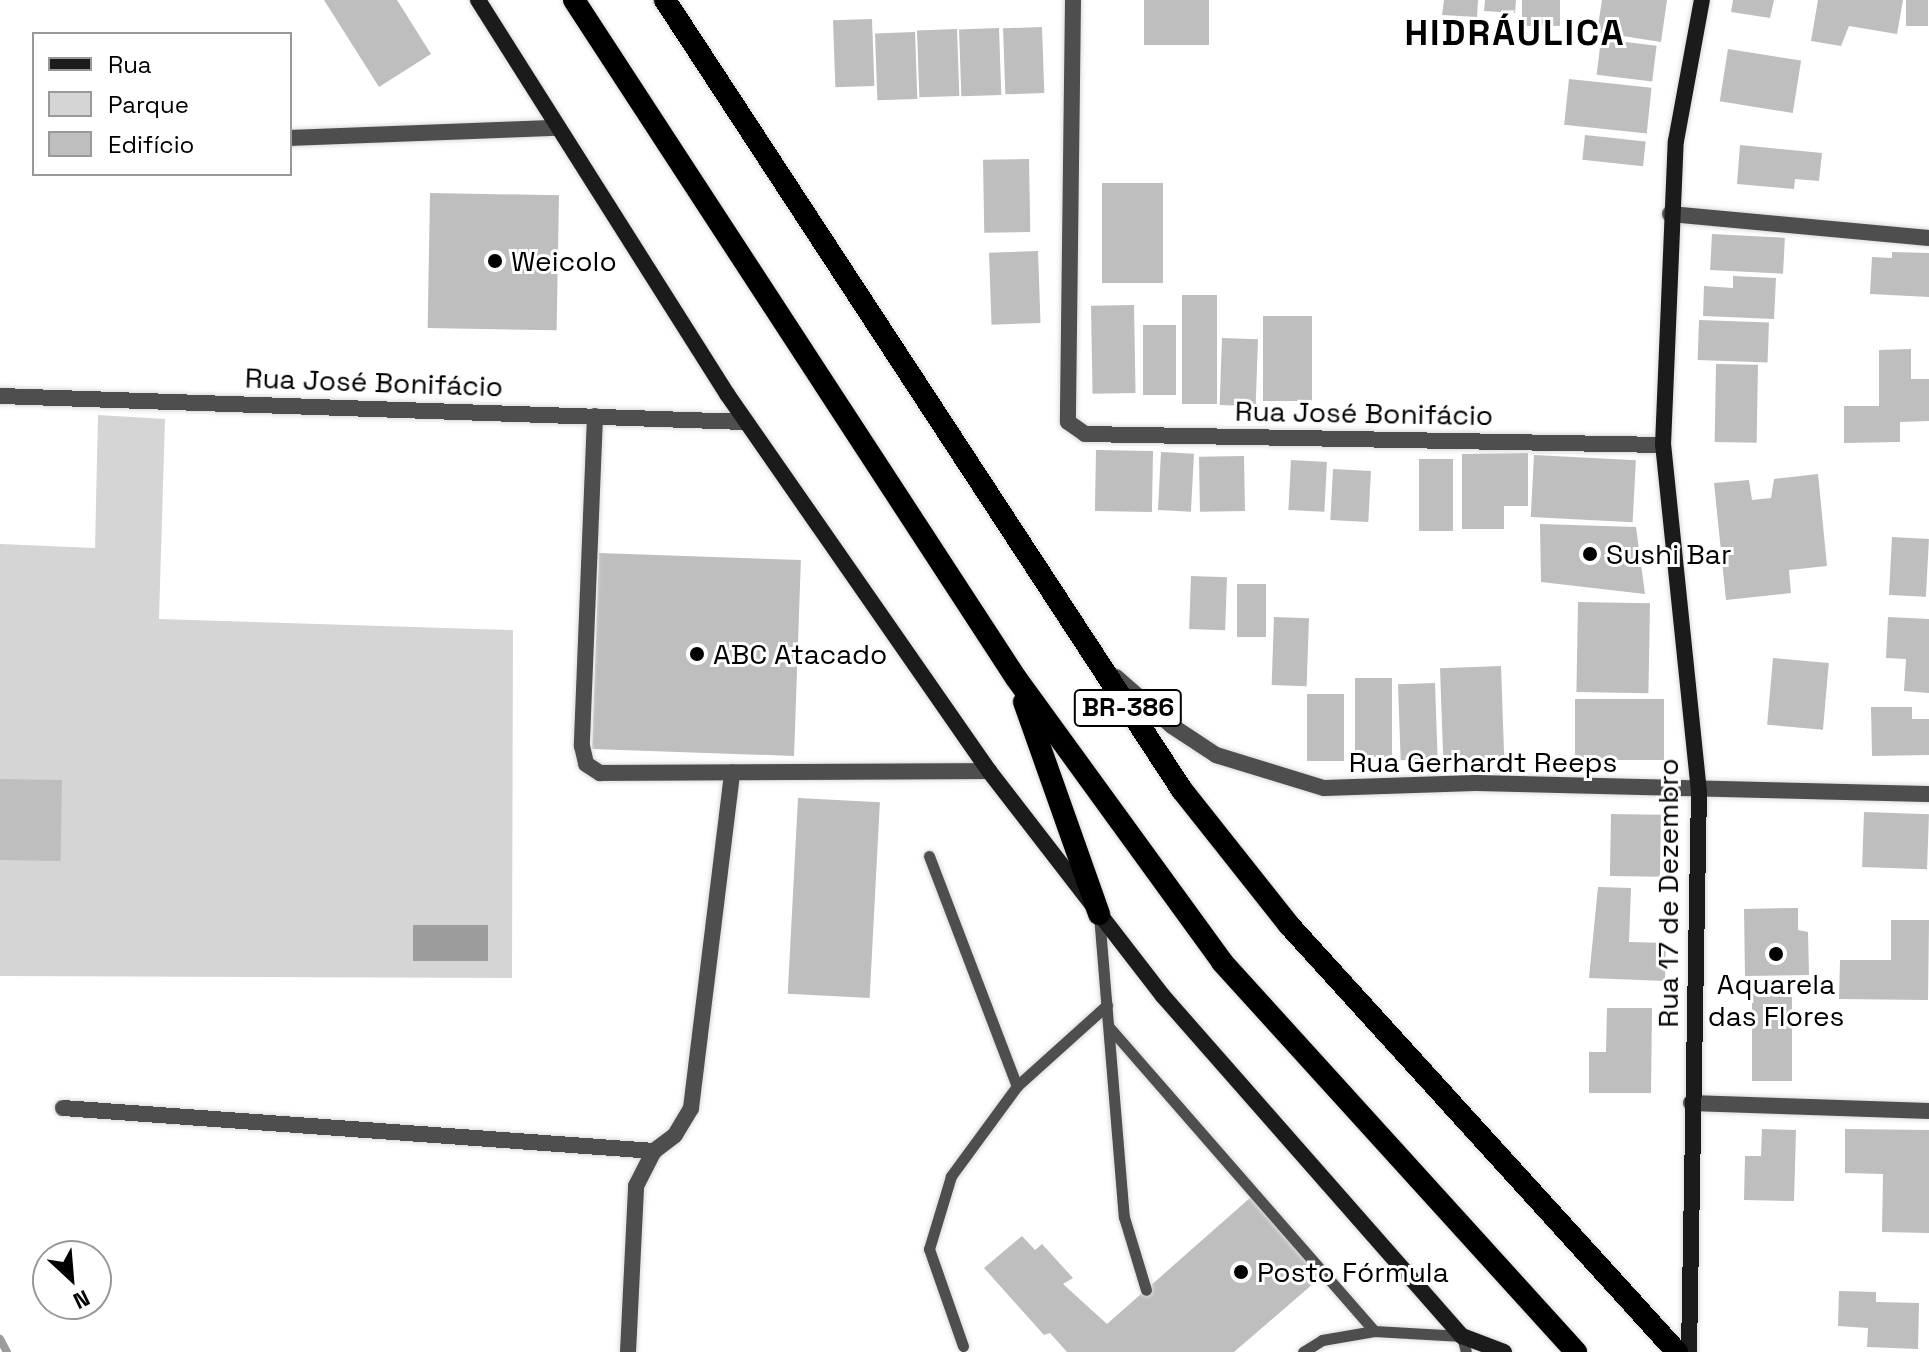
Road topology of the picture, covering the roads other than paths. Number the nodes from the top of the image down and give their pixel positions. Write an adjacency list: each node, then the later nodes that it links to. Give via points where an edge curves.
1 (478, 0): 6 (main road)
2 (574, 0): 15 (highway, BR-386)
3 (665, 0): 14 (highway, BR-386)
4 (1073, 0): 13 (street, Rua José Bonifácio, via 1068,422 1085,434)
5 (1702, 0): 8 (main road, Rua 17 de Dezembro, via 1676,141)
6 (556, 128): 7 (street); 12 (main road)
7 (292, 138)
8 (1670, 214): 9 (street); 13 (main road, Rua 17 de Dezembro)
9 (1929, 238)
10 (0, 396): 11 (street, Rua José Bonifácio)
11 (595, 416): 12 (street, Rua José Bonifácio); 17 (street, via 582,746 586,764 600,773)
12 (746, 422): 16 (main road)
13 (1663, 445): 18 (main road, Rua 17 de Dezembro)
14 (1087, 647): 18 (street, Rua Gerhardt Reeps, via 1172,726 1216,755 1324,788 1475,783); 37 (highway, BR-386, via 1182,790 1289,925)
15 (1016, 678): 21 (highway); 36 (highway, BR-386, via 1222,962)
16 (989, 771): 17 (street); 21 (main road)
17 (732, 772): 28 (street, via 691,1108 675,1135)
18 (1699, 792): 19 (street, Rua Gerhardt Reeps); 25 (main road, Rua 17 de Dezembro)
19 (1929, 794)
20 (929, 856): 24 (lane)
21 (1099, 914): 22 (lane); 31 (main road, via 1163,996)
22 (1107, 1005): 23 (lane); 24 (lane)
23 (1109, 1027): 29 (lane, via 1124,1217); 30 (lane)
24 (1017, 1086): 32 (lane, via 951,1176 929,1249)
25 (1691, 1103): 27 (street); 38 (main road, Rua 17 de Dezembro)
26 (63, 1108): 28 (street)
27 (1929, 1111)
28 (654, 1151): 33 (street, via 636,1186)
29 (1146, 1290)
30 (1374, 1331): 31 (lane); 34 (lane, via 1322,1340)
31 (1464, 1344): 35 (main road)
32 (963, 1346)
33 (628, 1352)
34 (1303, 1352)
35 (1504, 1352)
36 (1576, 1352)
37 (1677, 1352)
38 (1689, 1352)

